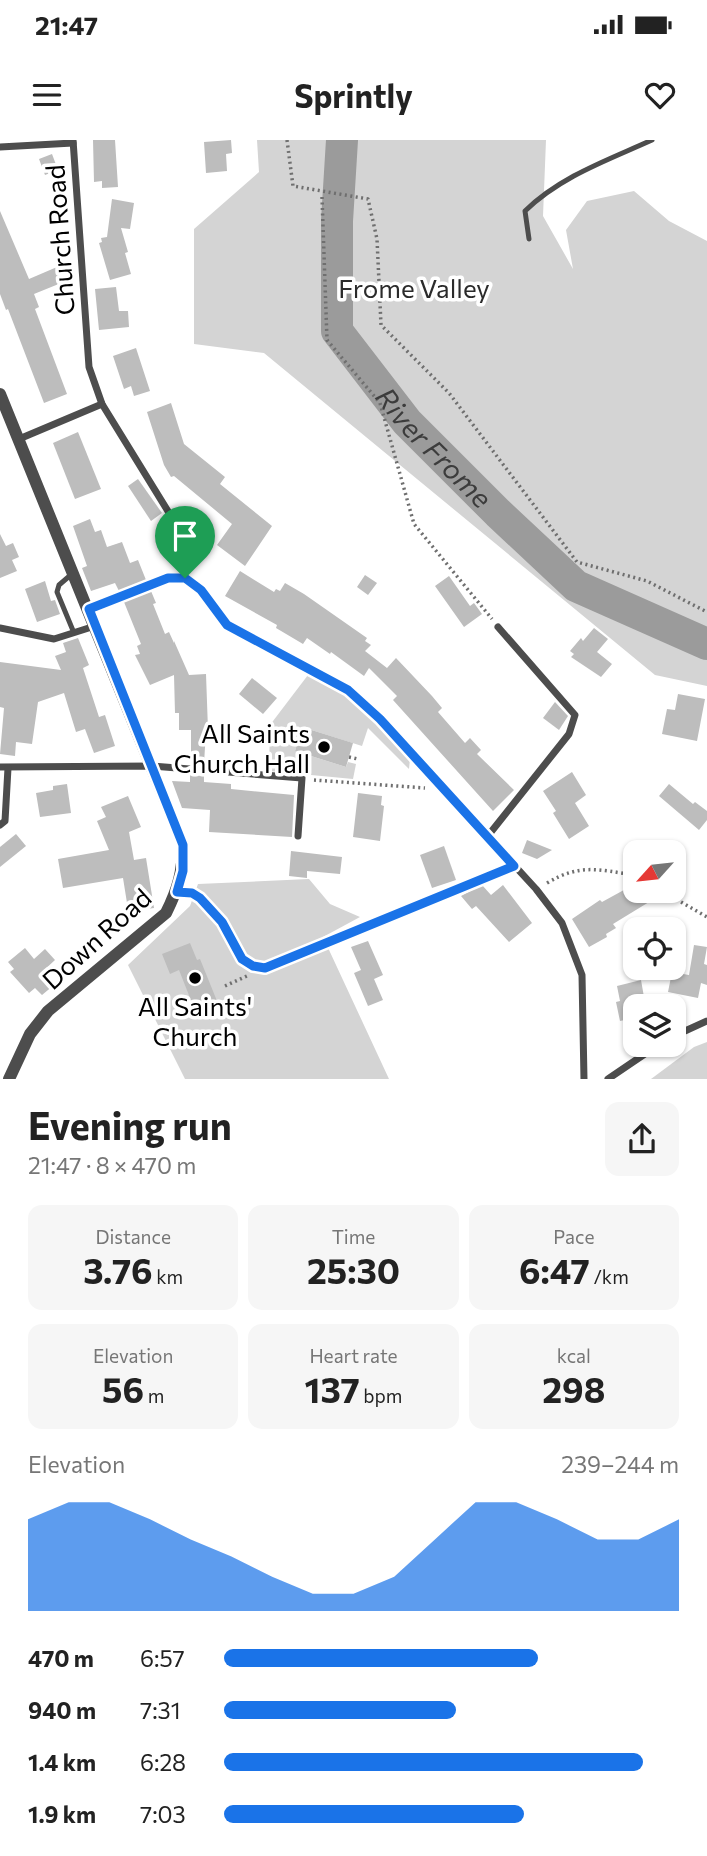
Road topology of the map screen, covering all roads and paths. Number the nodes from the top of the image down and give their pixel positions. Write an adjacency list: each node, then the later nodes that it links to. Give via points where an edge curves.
1 (287, 140): 13 (path, via 293,186 368,199 377,239 382,326 449,393 577,562 647,582)
2 (652, 140): 6 (lane, via 569,177 541,195 525,211)
3 (73, 142): 4 (street, Church Road); 8 (street, Church Road, via 89,367)
4 (0, 147)
5 (322, 197): 15 (path, via 327,340 380,403 414,524)
6 (528, 239)
7 (0, 394): 9 (street, Down Road)
8 (102, 404): 9 (street); 11 (street, Church Road, via 190,547)
9 (19, 439): 10 (street, Down Road)
10 (74, 573): 12 (street, Down Road); 17 (lane, via 57,592)
11 (185, 578): 12 (street, via 168,578); 23 (street, via 201,590 227,625 348,690)
12 (89, 609): 14 (street, Down Road)
13 (707, 612)
14 (95, 626): 17 (street); 20 (street, Down Road)
15 (499, 627): 26 (street, via 575,715 569,734)
16 (0, 628): 17 (street, via 54,639)
17 (74, 633)
18 (349, 757): 19 (path)
19 (358, 759)
20 (152, 766): 21 (street); 22 (street); 30 (street, Down Road, via 183,845)
21 (4, 767): 24 (street, via 5,821)
22 (302, 778): 23 (path); 25 (street)
23 (441, 786): 26 (street)
24 (0, 825)
25 (298, 836)
26 (487, 837): 27 (street)
27 (514, 866): 29 (street); 33 (lane)
28 (623, 874): 29 (path, via 587,869 565,872)
29 (536, 889): 39 (street, via 562,923 582,975)
30 (177, 892): 33 (lane, via 200,898 222,922 242,959); 38 (street, Down Road, via 166,913 150,928 48,1011 30,1034)
31 (683, 903): 32 (path)
32 (707, 917)
33 (265, 968): 34 (path)
34 (225, 986)
35 (707, 1021): 36 (street)
36 (686, 1031)
37 (640, 1057): 40 (street)
38 (9, 1079)
39 (584, 1079)
40 (608, 1079)

